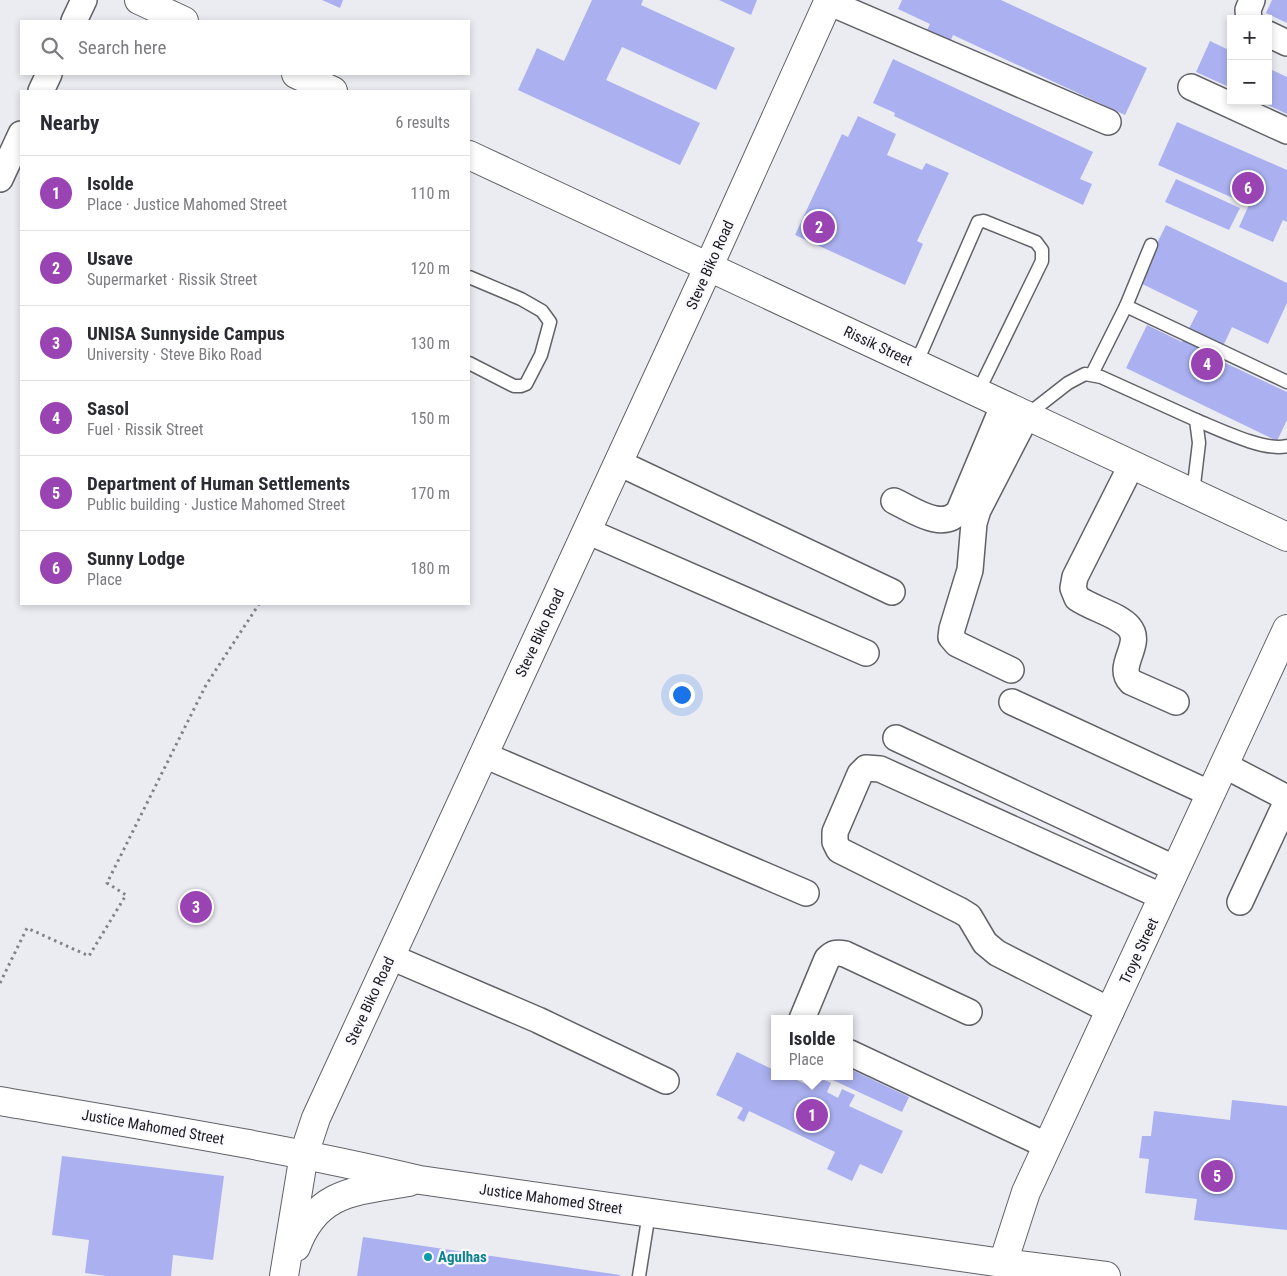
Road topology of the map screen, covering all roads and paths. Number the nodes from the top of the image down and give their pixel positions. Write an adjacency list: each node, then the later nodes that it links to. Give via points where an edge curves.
1 (84, 0): 6 (street)
2 (139, 0): 7 (main road)
3 (1252, 0): 5 (street)
4 (829, 1): 16 (street); 23 (main road, Steve Biko Road)
5 (1249, 15)
6 (74, 20)
7 (182, 20)
8 (1272, 36): 9 (street)
9 (1287, 43)
10 (49, 75): 13 (street)
11 (298, 75): 14 (main road)
12 (1191, 87): 17 (street)
13 (41, 90)
14 (331, 90)
15 (1227, 120): 19 (street)
16 (1108, 122)
17 (1287, 131)
18 (20, 141): 21 (street)
19 (1287, 148)
20 (470, 155): 23 (main road, Rissik Street)
21 (0, 179)
22 (1151, 245): 25 (lane)
23 (708, 268): 27 (main road, Rissik Street); 34 (main road, Steve Biko Road)
24 (470, 277): 26 (lane, via 542,311 550,322 540,355 526,384 514,386)
25 (1126, 306): 28 (lane); 29 (lane)
26 (470, 364)
27 (916, 364): 30 (main road, Rissik Street); 30 (lane, via 978,222 984,221 1036,242 1042,250 1042,261)
28 (1092, 374): 31 (lane, via 1078,376); 32 (lane)
29 (1287, 382)
30 (978, 392): 31 (main road, Rissik Street)
31 (1016, 410): 35 (main road, Rissik Street); 37 (street, via 955,516 949,520 934,520); 44 (street, via 974,523 970,570 951,637 957,644)
32 (1196, 420): 33 (lane, via 1248,441 1275,448); 36 (lane, via 1199,443)
33 (1287, 446)
34 (619, 463): 38 (main road, Steve Biko Road); 40 (street)
35 (1132, 464): 36 (main road, Rissik Street); 46 (street, via 1075,577 1074,592 1081,601 1130,628 1134,638 1125,668 1126,678)
36 (1193, 493): 39 (main road, Rissik Street)
37 (894, 501)
38 (587, 531): 43 (street); 48 (main road, Steve Biko Road)
39 (1287, 537)
40 (892, 592)
41 (258, 605): 57 (path, via 206,686 107,883 126,895 89,956 27,928)
42 (1287, 629): 49 (main road, Troye Street)
43 (866, 653)
44 (1011, 670)
45 (1012, 702): 50 (street)
46 (1176, 702)
47 (896, 738): 52 (street)
48 (484, 755): 53 (street); 56 (main road, Steve Biko Road)
49 (1224, 765): 50 (main road, Troye Street); 51 (street)
50 (1211, 794): 52 (main road, Troye Street)
51 (1287, 800): 55 (street)
52 (1176, 868): 54 (main road, Troye Street)
53 (806, 893)
54 (1163, 897): 59 (main road, Troye Street); 59 (street, via 880,769 866,768 860,774 835,832 834,842 839,850 961,911 996,953)
55 (1240, 902)
56 (391, 957): 62 (street, via 538,1020); 65 (main road, Steve Biko Road, via 316,1118)
57 (0, 983)
58 (968, 1012): 60 (street, via 837,952 827,959)
59 (1110, 1012): 64 (main road, Troye Street)
60 (804, 1015)
61 (853, 1054): 64 (street)
62 (666, 1081)
63 (0, 1102): 65 (main road, Justice Mahomed Street)
64 (1048, 1146): 68 (main road, Troye Street, via 1026,1192)
65 (304, 1154): 66 (main road, Justice Mahomed Street); 69 (main road, Steve Biko Road)
66 (420, 1180): 67 (main road, Justice Mahomed Street); 69 (main road, via 344,1194 327,1203 306,1224)
67 (649, 1212): 68 (main road, Justice Mahomed Street); 70 (lane)
68 (1002, 1270): 71 (main road, Justice Mahomed Street)
69 (285, 1276)
70 (638, 1276)
71 (1106, 1276)

